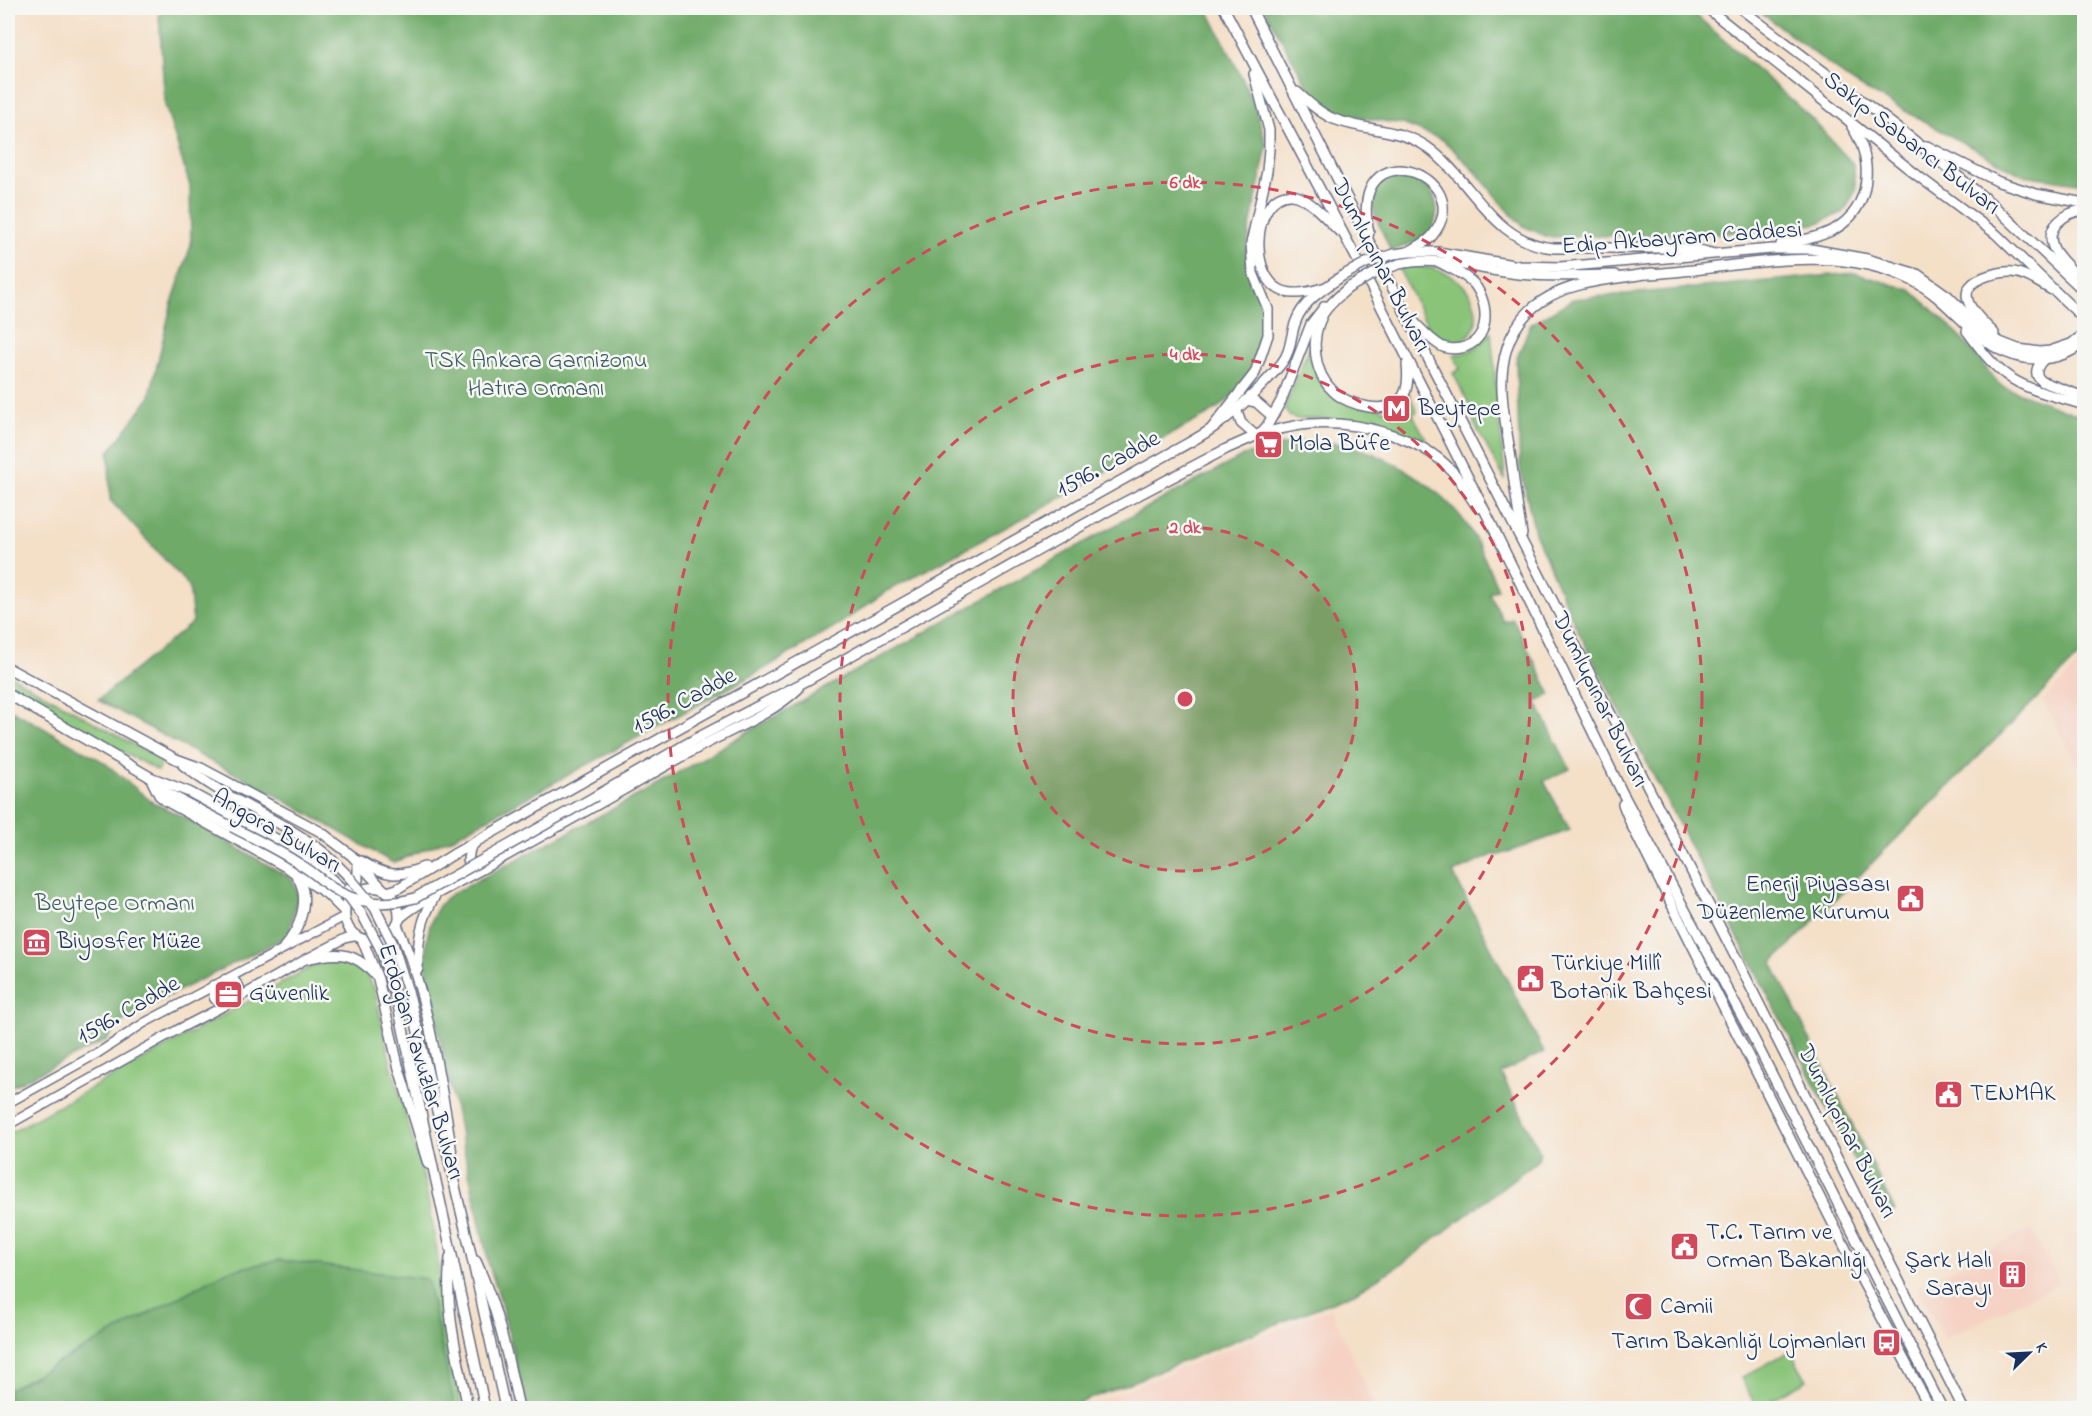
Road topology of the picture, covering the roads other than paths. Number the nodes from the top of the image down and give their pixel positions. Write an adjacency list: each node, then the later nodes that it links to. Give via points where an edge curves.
1 (1224, 8): 5 (main road, Dumlupınar Bulvarı)
2 (1251, 8): 6 (main road, Dumlupınar Bulvarı)
3 (1707, 8): 7 (main road, Sakıp Sabancı Bulvarı)
4 (1740, 8): 8 (main road, Sakıp Sabancı Bulvarı)
5 (1246, 49): 11 (main road, Dumlupınar Bulvarı); 36 (main road, via 1269,130 1267,171 1251,243 1253,273 1268,309 1268,334 1255,373)
6 (1292, 87): 12 (main road, Dumlupınar Bulvarı); 15 (main road, via 1334,119 1404,136 1424,145 1499,223 1523,241 1554,248 1674,248)
7 (1845, 118): 13 (main road, via 1859,139 1866,163 1865,188 1854,212 1842,224 1819,236); 22 (main road, Sakıp Sabancı Bulvarı, via 1996,234)
8 (1911, 138): 9 (main road, via 1999,182); 21 (main road, Sakıp Sabancı Bulvarı, via 1993,205)
9 (2085, 203)
10 (2085, 210): 21 (main road, via 2063,216 2051,236 2054,249)
11 (1344, 236): 19 (main road, via 1294,195 1281,197 1264,212 1258,248 1266,277 1293,294); 30 (main road, Dumlupınar Bulvarı)
12 (1372, 247): 14 (main road, via 1365,218 1368,191 1380,177 1407,170 1425,176 1433,184 1442,209 1442,219 1430,238); 24 (main road, Dumlupınar Bulvarı)
13 (1752, 250): 15 (main road, Edip Akbayram Caddesi); 28 (main road, Edip Akbayram Caddesi, via 1811,249 1852,255 1917,274 1982,330)
14 (1408, 252): 15 (main road, Edip Akbayram Caddesi, via 1437,252 1519,266 1560,267); 18 (main road, Edip Akbayram Caddesi, bridge, via 1366,263)
15 (1711, 254)
16 (1438, 262): 17 (main road, Edip Akbayram Caddesi, via 1556,276); 20 (main road, Edip Akbayram Caddesi, bridge, via 1399,264); 24 (main road, via 1473,283 1482,298 1486,315 1478,338 1467,346 1444,347)
17 (1652, 273): 23 (main road, Edip Akbayram Caddesi, via 1805,259 1840,262 1913,281); 39 (main road, via 1568,289 1542,300 1515,327 1503,365 1503,384)
18 (1342, 276): 19 (main road, 1596. Cadde)
19 (1326, 287): 32 (main road, 1596. Cadde, via 1296,320 1282,363)
20 (1348, 288): 30 (main road, via 1331,303 1316,334 1318,361 1333,391 1353,402 1389,407 1406,390); 35 (main road, via 1314,319 1290,382)
21 (2085, 290)
22 (2065, 298): 25 (main road, Sakıp Sabancı Bulvarı); 28 (main road, via 2012,272 1987,276 1971,284 1966,297 1972,309)
23 (1950, 311): 29 (main road, Edip Akbayram Caddesi, via 1994,347 2013,355); 33 (main road, via 2004,374)
24 (1405, 312): 39 (main road, Dumlupınar Bulvarı)
25 (2082, 316)
26 (2085, 334): 28 (main road, Edip Akbayram Caddesi, via 2050,351)
27 (2085, 342): 29 (main road, Edip Akbayram Caddesi, via 2063,355)
28 (2010, 346)
29 (2044, 359): 31 (main road, via 2037,368 2037,378)
30 (1407, 362): 38 (main road, Dumlupınar Bulvarı)
31 (2085, 397)
32 (1246, 400): 34 (main road, 1596. Cadde); 35 (main road, via 1256,402)
33 (2085, 405)
34 (1236, 408): 36 (main road, 1596. Cadde); 37 (main road, via 1243,427)
35 (1272, 416): 37 (main road)
36 (1212, 428): 46 (main road, 1596. Cadde)
37 (1258, 435): 38 (main road, 1596. Cadde, via 1291,426 1326,424 1393,435 1445,464); 41 (main road, 1596. Cadde, via 1108,511)
38 (1489, 519): 45 (main road, Dumlupınar Bulvarı)
39 (1524, 545): 80 (main road, Dumlupınar Bulvarı)
40 (8, 668): 43 (main road, Angora Bulvarı)
41 (806, 681): 49 (main road, 1596. Cadde, via 769,710); 54 (main road, 1596. Cadde, bridge, via 697,738 415,898)
42 (8, 694): 44 (main road, Angora Bulvarı)
43 (176, 759): 48 (main road, Angora Bulvarı, via 291,815); 58 (main road, Angora Bulvarı, bridge, via 222,793 325,853 375,908)
44 (150, 777): 50 (main road, Angora Bulvarı, via 166,801); 54 (main road, Angora Bulvarı, bridge, via 167,793 302,865 347,896); 60 (main road, Angora Bulvarı, bridge, via 189,792 278,840 319,868 363,916)
45 (1621, 790): 78 (main road, via 1631,824); 79 (main road, Dumlupınar Bulvarı, via 1755,1041)
46 (477, 841): 47 (main road, 1596. Cadde); 49 (main road, via 470,848 468,860)
47 (454, 854): 48 (main road, via 400,875); 51 (main road, 1596. Cadde, via 397,889)
48 (355, 859): 51 (main road, Angora Bulvarı); 52 (main road, via 358,879 339,895)
49 (490, 865): 53 (main road, 1596. Cadde)
50 (295, 873): 52 (main road, Angora Bulvarı); 59 (main road, via 303,888 302,906 298,929)
51 (386, 891): 55 (main road, 1596. Cadde, via 362,888 351,897); 56 (main road, via 397,905)
52 (327, 894): 55 (main road, Angora Bulvarı)
53 (436, 894): 56 (main road, 1596. Cadde); 65 (main road, via 420,934)
54 (389, 904)
55 (345, 914): 57 (main road, via 348,927); 59 (main road, 1596. Cadde)
56 (398, 922): 57 (main road, 1596. Cadde, via 384,938); 65 (main road, Erdoğan Yavuzlar Bulvarı)
57 (359, 938): 61 (main road, 1596. Cadde, via 346,938); 63 (main road, Erdoğan Yavuzlar Bulvarı)
58 (393, 944): 70 (main road, Erdoğan Yavuzlar Bulvarı, via 410,998)
59 (284, 947): 62 (main road, 1596. Cadde)
60 (380, 948): 71 (main road, Erdoğan Yavuzlar Bulvarı, via 398,1001)
61 (306, 959): 63 (main road, via 346,955 359,960); 66 (main road, 1596. Cadde)
62 (224, 979): 64 (main road, 1596. Cadde); 66 (main road, via 234,980 239,986 241,994)
63 (378, 979): 71 (main road, Erdoğan Yavuzlar Bulvarı, via 406,1094)
64 (213, 985): 67 (main road, via 215,1002); 68 (main road, 1596. Cadde)
65 (419, 986): 70 (main road, Erdoğan Yavuzlar Bulvarı, via 445,1107)
66 (237, 999): 67 (main road, 1596. Cadde)
67 (224, 1006): 69 (main road, 1596. Cadde)
68 (8, 1103)
69 (8, 1125)
70 (454, 1187): 72 (main road, Erdoğan Yavuzlar Bulvarı)
71 (440, 1197): 73 (main road, Erdoğan Yavuzlar Bulvarı)
72 (469, 1245): 76 (main road, Erdoğan Yavuzlar Bulvarı); 77 (main road, via 501,1329)
73 (452, 1250): 74 (main road, via 450,1320); 75 (main road, Erdoğan Yavuzlar Bulvarı)
74 (468, 1408)
75 (485, 1408)
76 (505, 1408)
77 (519, 1408)
78 (1930, 1408)
79 (1942, 1408)
80 (1963, 1408)

